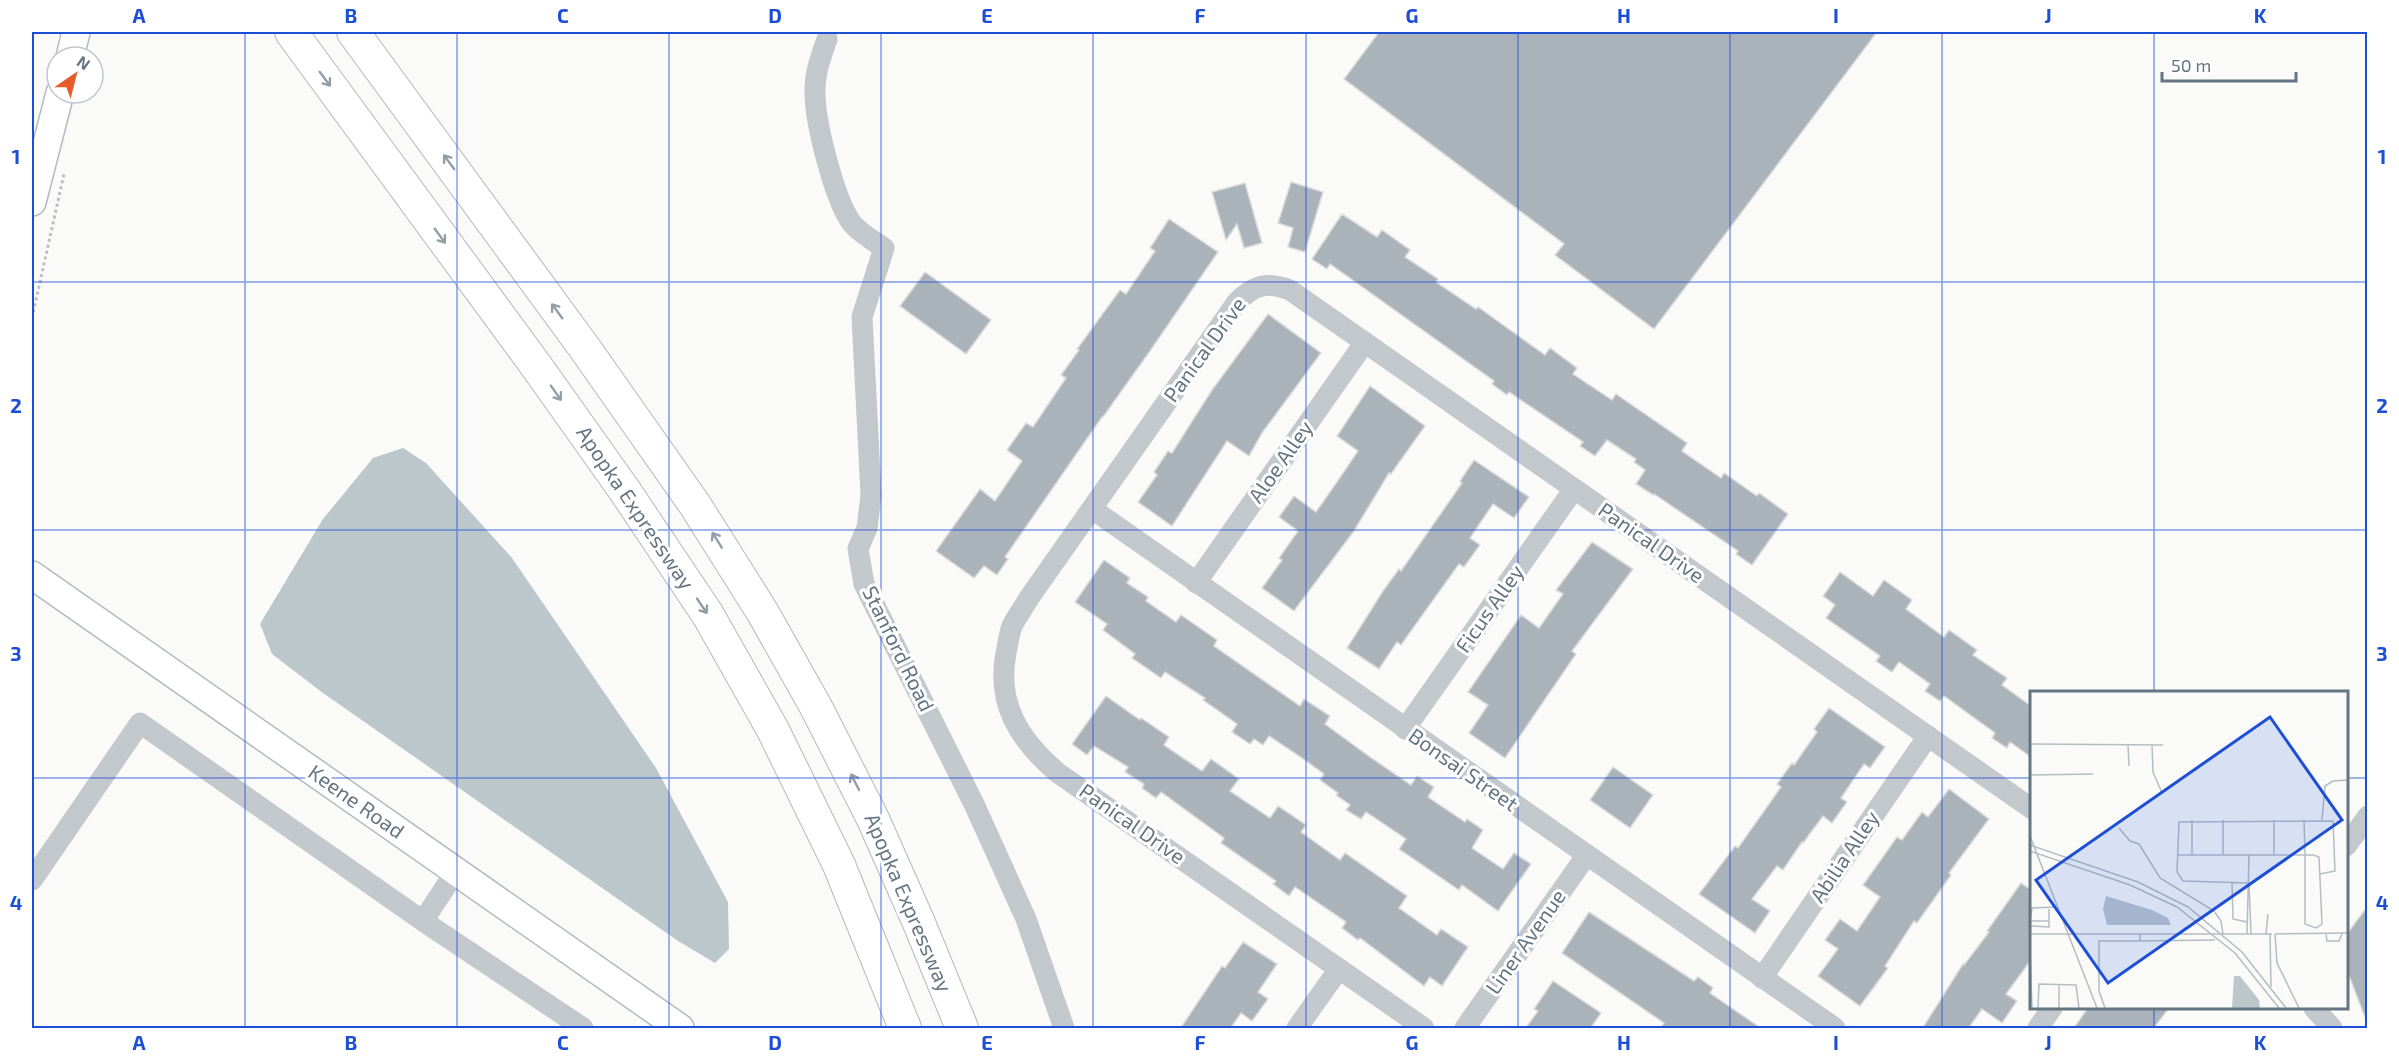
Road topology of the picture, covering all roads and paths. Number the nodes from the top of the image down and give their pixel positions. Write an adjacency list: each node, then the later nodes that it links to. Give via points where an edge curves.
1 (291, 32): 28 (highway, Apopka Expressway, one-way to 28, via 537,367 708,615 772,730 839,865)
2 (353, 32): 29 (highway, Apopka Expressway, one-way to 2, via 873,819 763,613 695,505 600,369)
3 (828, 39): 30 (street, Stanford Road, via 817,68 814,94 823,144 851,223 884,248 862,317 871,495 867,528 858,549 864,584 975,804 1026,919)
4 (57, 105): 6 (main road)
5 (65, 172): 7 (path)
6 (32, 202)
7 (32, 318)
8 (1365, 342): 9 (street, Panical Drive); 10 (street, Panical Drive, via 1290,290 1265,284 1250,289); 12 (street, Aloe Alley)
9 (1574, 489): 13 (street, Ficus Alley); 14 (street, Panical Drive)
10 (1092, 509): 12 (street, Bonsai Street); 22 (street, Panical Drive, via 1011,628 1003,684 1010,712 1024,740 1058,773)
11 (32, 575): 19 (main road, Keene Road)
12 (1196, 583): 13 (street, Bonsai Street)
13 (1405, 729): 18 (street, Bonsai Street)
14 (1928, 736): 15 (street, Panical Drive); 23 (street, Abilia Alley)
15 (2030, 808)
16 (2367, 816): 17 (street)
17 (2348, 843)
18 (1586, 856): 23 (street, Bonsai Street); 33 (street, Liner Avenue)
19 (456, 872): 21 (street); 27 (main road, Keene Road)
20 (32, 880): 21 (street, via 140,723)
21 (423, 921): 26 (street)
22 (1339, 969): 31 (street); 32 (street, Panical Drive)
23 (1762, 978): 34 (street, Bonsai Street)
24 (2051, 1009): 35 (street)
25 (2315, 1009): 36 (street)
26 (583, 1029)
27 (680, 1029)
28 (905, 1029)
29 (962, 1029)
30 (1064, 1029)
31 (1297, 1029)
32 (1424, 1029)
33 (1466, 1029)
34 (1835, 1029)
35 (2038, 1029)
36 (2332, 1029)

